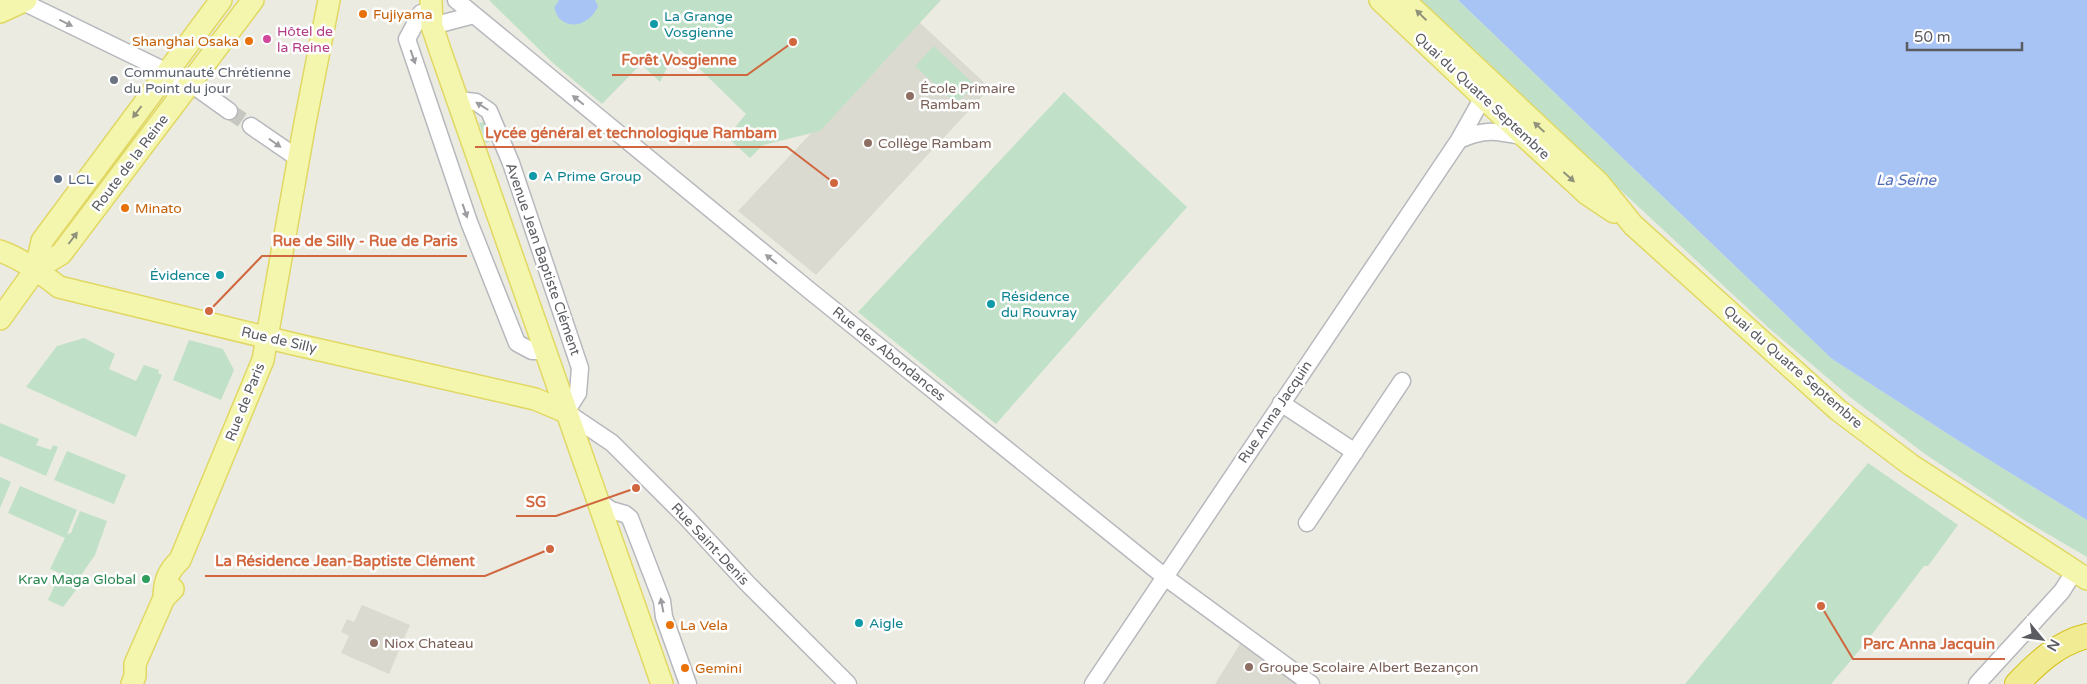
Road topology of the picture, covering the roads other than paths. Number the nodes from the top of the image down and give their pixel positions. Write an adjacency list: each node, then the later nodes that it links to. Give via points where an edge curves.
1 (221, 0): 11 (main road, Route de la Reine)
2 (253, 0): 12 (main road, Route de la Reine)
3 (330, 0): 19 (main road, Rue de Paris)
4 (456, 0): 10 (street, Rue des Abondances)
5 (1380, 0): 13 (main road, Quai du Quatre Septembre)
6 (1404, 0): 20 (main road, Quai du Quatre Septembre, one-way to 6, via 1598,183)
7 (22, 1): 9 (main road); 11 (street, one-way to 11)
8 (425, 10): 10 (street); 14 (main road, Avenue Jean Baptiste Clément); 25 (street, Avenue Jean Baptiste Clément, one-way to 25, via 407,39 469,222 517,343 532,351)
9 (0, 12)
10 (474, 14): 33 (street, Rue des Abondances, one-way to 10, via 808,290)
11 (166, 73): 12 (street); 22 (main road, Route de la Reine, one-way to 22, via 42,240)
12 (190, 83): 15 (street); 22 (main road, Route de la Reine, one-way to 12, via 61,254)
13 (1482, 98): 17 (main road, Quai du Quatre Septembre); 18 (street, Rue Anna Jacquin)
14 (458, 100): 25 (main road, Avenue Jean Baptiste Clément); 28 (street, Avenue Jean Baptiste Clément, one-way to 14, via 578,393 580,368 510,163 490,112 476,102)
15 (229, 111)
16 (251, 126): 19 (street, one-way to 19)
17 (1525, 138): 18 (street, via 1492,130); 20 (main road, Quai du Quatre Septembre, one-way to 20, via 1588,194)
18 (1458, 140): 27 (street, Rue Anna Jacquin)
19 (299, 159): 24 (main road, Rue de Paris)
20 (1633, 225): 32 (main road, Quai du Quatre Septembre, via 1838,410 1910,465)
21 (0, 252): 22 (main road, Rue de Silly)
22 (36, 269): 23 (main road, Route de la Reine); 24 (main road, Rue de Silly, via 59,287)
23 (0, 319)
24 (267, 337): 28 (main road, Rue de Silly, via 535,399); 35 (main road, Rue de Paris, via 260,368 180,560 180,572 164,598)
25 (545, 351): 28 (main road, Avenue Jean Baptiste Clément)
26 (1402, 381): 29 (street)
27 (1281, 403): 29 (street); 33 (street, Rue Anna Jacquin)
28 (566, 412): 30 (main road, Avenue Jean Baptiste Clément); 39 (street, Rue Saint-Denis, via 612,443)
29 (1355, 452): 31 (street)
30 (597, 500): 37 (main road, Avenue Jean Baptiste Clément); 38 (street, one-way to 30, via 664,617 662,601 630,518)
31 (1307, 523)
32 (2080, 575): 42 (street)
33 (1165, 577): 40 (street, Rue Anna Jacquin); 41 (street, Rue des Abondances)
34 (2087, 636): 43 (highway, via 2052,652)
35 (133, 674): 36 (main road, Rue de Paris, via 124,674)
36 (119, 684)
37 (662, 684)
38 (688, 684)
39 (848, 684)
40 (1094, 684)
41 (1311, 684)
42 (1978, 684)
43 (2017, 684)

